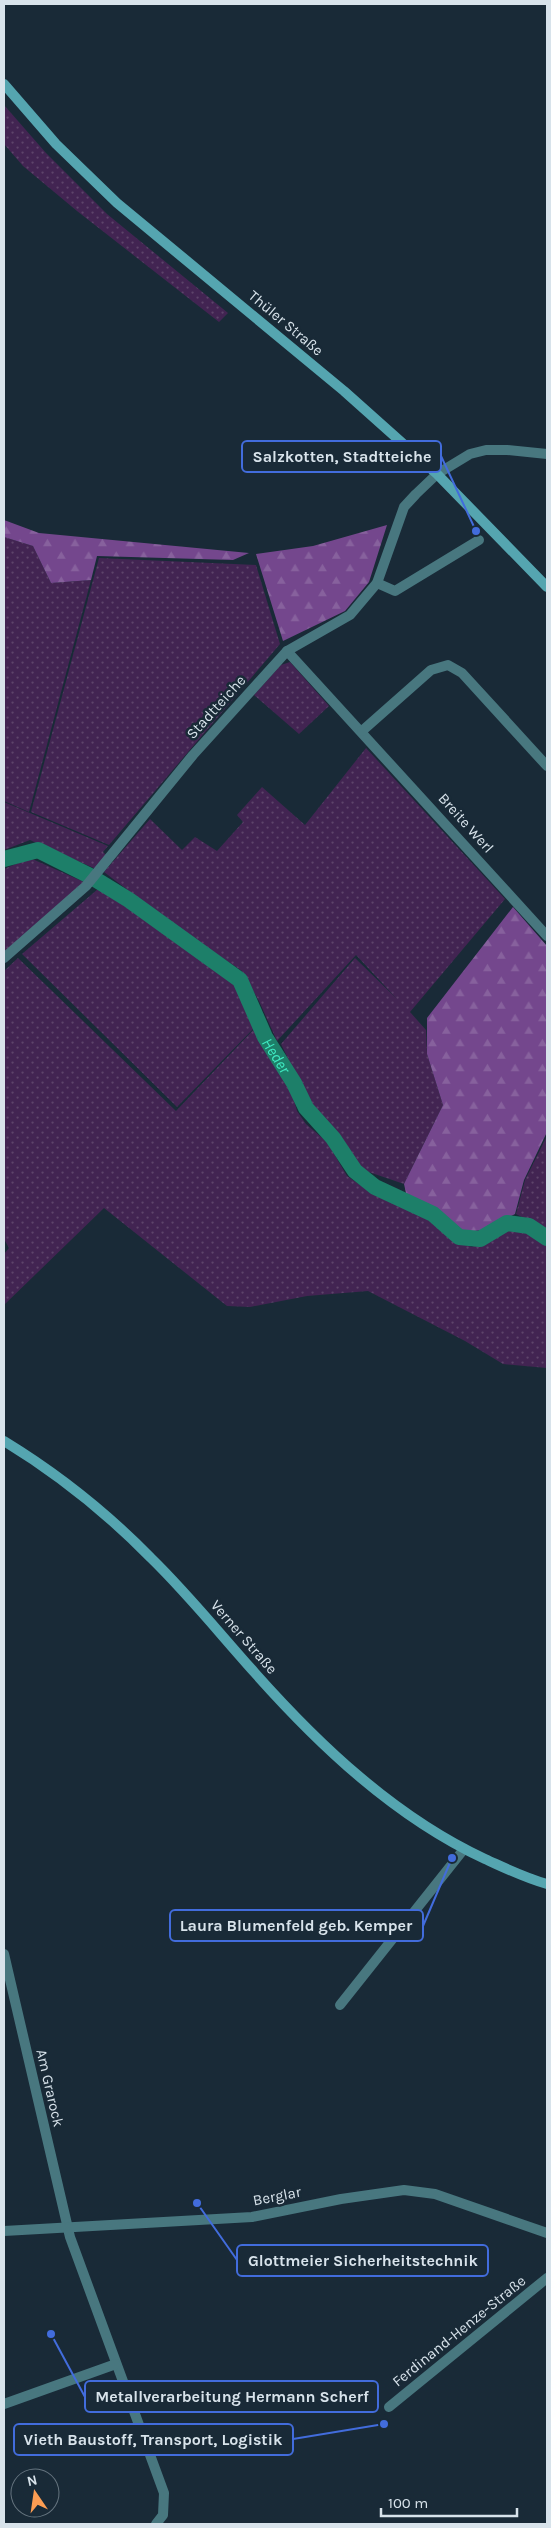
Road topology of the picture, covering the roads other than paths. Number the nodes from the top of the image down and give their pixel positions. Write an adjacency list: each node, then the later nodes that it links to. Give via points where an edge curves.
1 (4, 84): 3 (main road, Thüler Straße, via 56,144 117,203 344,391)
2 (547, 454): 3 (street, Stadtteiche, via 486,450 470,454)
3 (437, 474): 5 (street, Stadtteiche, via 404,508); 6 (main road, Thüler Straße)
4 (479, 540): 5 (street, via 395,591)
5 (377, 583): 7 (street, Stadtteiche, via 350,615)
6 (547, 587)
7 (287, 651): 8 (street, Breite Werl); 11 (street, Stadtteiche, via 193,755 86,886)
8 (362, 731): 9 (street, via 432,670 448,665 462,673); 10 (street, Breite Werl)
9 (547, 766)
10 (547, 936)
11 (4, 958)
12 (4, 1442): 13 (main road, Verner Straße, via 43,1465 95,1505 151,1558 325,1747 416,1822)
13 (464, 1849): 14 (main road, Verner Straße, via 528,1879); 16 (street)
14 (547, 1884)
15 (4, 1954): 17 (street, Am Grarock)
16 (340, 2005)
17 (68, 2228): 18 (street, Berglar); 19 (street, Berglar, via 252,2217 404,2190 435,2194); 21 (street, Am Grarock)
18 (4, 2231)
19 (547, 2233)
20 (547, 2278): 23 (street, Ferdinand-Henze-Straße)
21 (116, 2364): 22 (street); 24 (street, Am Grarock, via 164,2493 163,2516)
22 (4, 2404)
23 (389, 2407)
24 (156, 2524)

